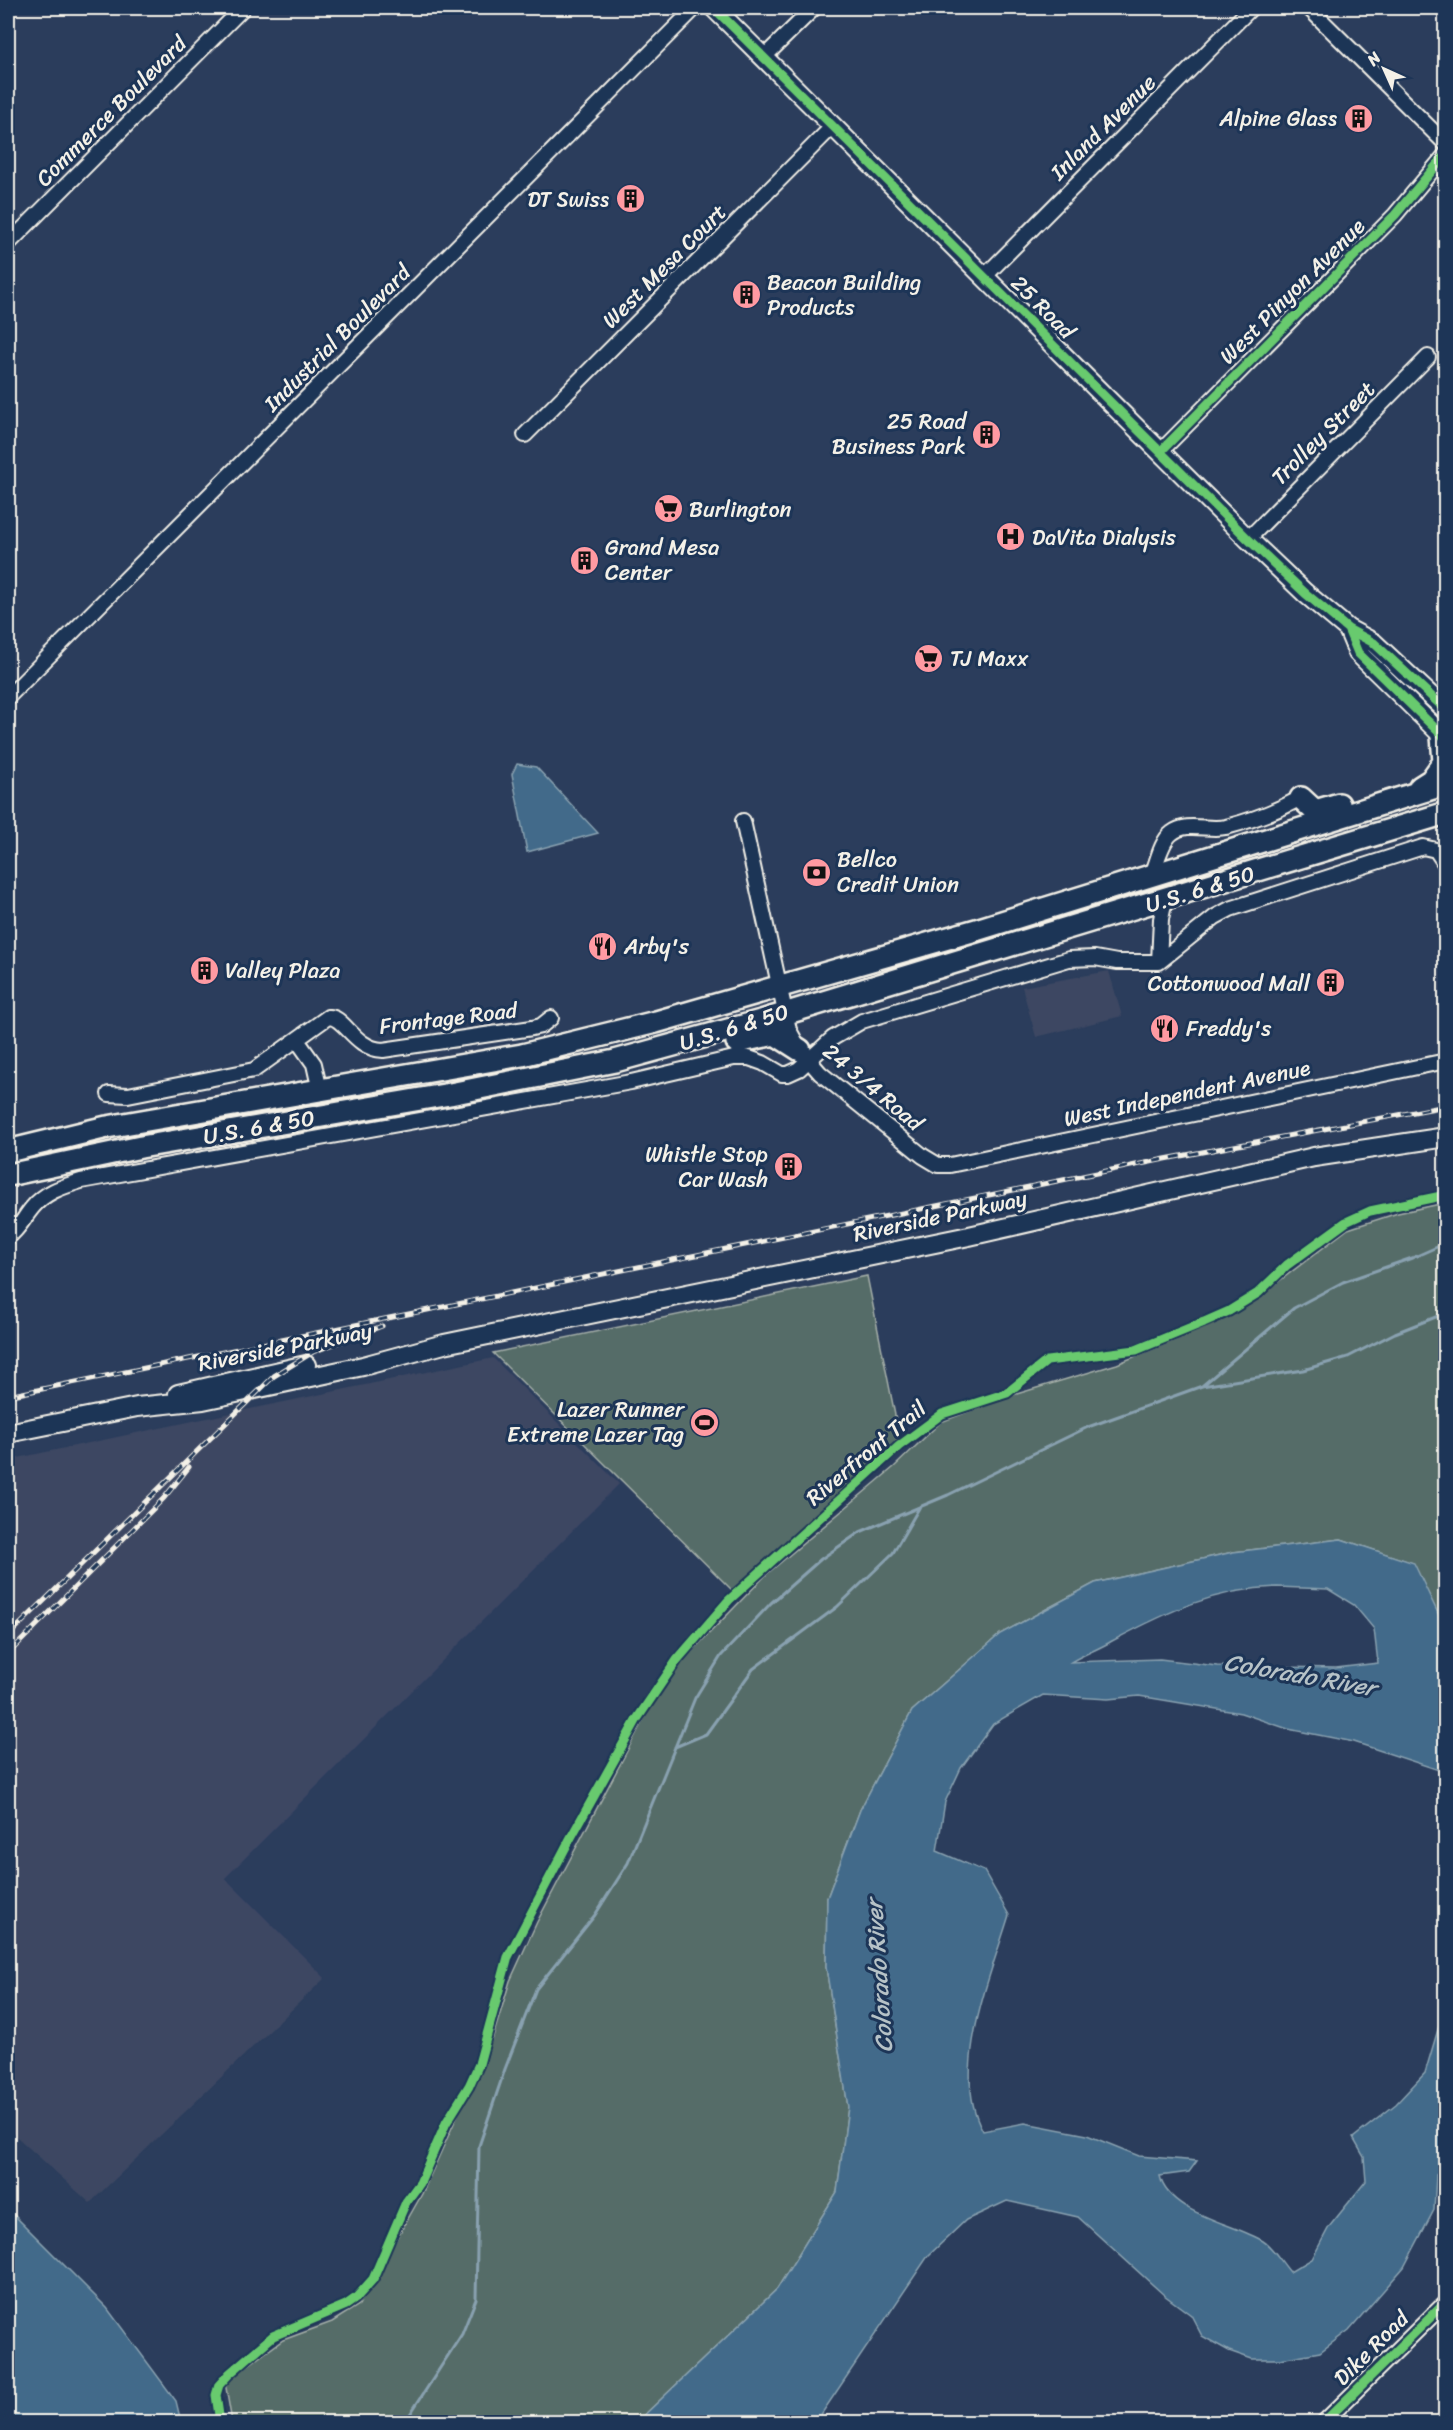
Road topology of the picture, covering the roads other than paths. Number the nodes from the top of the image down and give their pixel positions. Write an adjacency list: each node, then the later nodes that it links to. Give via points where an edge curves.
1 (243, 8): 11 (street, Commerce Boulevard)
2 (695, 8): 18 (street, Industrial Boulevard)
3 (714, 8): 7 (main road, 25 Road)
4 (814, 8): 7 (street)
5 (1251, 8): 12 (street, Inland Avenue)
6 (1309, 8): 9 (street)
7 (765, 57): 8 (main road, 25 Road)
8 (833, 126): 12 (main road, 25 Road); 14 (street, West Mesa Court)
9 (1446, 144)
10 (1446, 154): 15 (street, West Pinyon Avenue, via 1395,215)
11 (8, 244)
12 (985, 276): 15 (main road, 25 Road)
13 (1428, 357): 16 (street, Trolley Street)
14 (525, 435)
15 (1161, 451): 16 (main road, 25 Road)
16 (1248, 539): 17 (main road, 25 Road)
17 (1348, 629): 19 (main road, 25 Road, via 1374,642); 20 (main road, 25 Road, via 1358,653)
18 (8, 697)
19 (1446, 710)
20 (1444, 738): 23 (highway, via 1445,756 1440,770 1431,780)
21 (1446, 784): 23 (highway, U.S. 6 & 50)
22 (1301, 798): 23 (highway, via 1315,811 1365,796); 28 (street, via 1277,812 1225,827 1186,826 1171,834)
23 (1397, 799): 26 (highway, U.S. 6 & 50)
24 (1446, 813): 29 (highway, U.S. 6 & 50)
25 (742, 820): 32 (street, 24 3/4 Road)
26 (1316, 825): 28 (highway, U.S. 6 & 50); 29 (highway, via 1273,851 1177,882)
27 (1446, 865): 31 (street, via 1436,850 1423,847 1250,901 1215,917)
28 (1152, 875): 30 (highway, via 1142,890 1122,901 1020,931); 32 (highway, U.S. 6 & 50)
29 (1165, 900): 30 (highway, U.S. 6 & 50); 31 (street)
30 (965, 960): 33 (highway, U.S. 6 & 50)
31 (1159, 962): 36 (street, via 1069,959 862,1021)
32 (776, 985): 33 (street, 24 3/4 Road); 38 (highway, via 774,996 763,1007 610,1050); 39 (highway, U.S. 6 & 50, via 522,1055)
33 (784, 1012): 36 (street, 24 3/4 Road); 38 (highway, U.S. 6 & 50)
34 (551, 1018): 35 (street, Frontage Road, via 532,1028 383,1050 366,1047 332,1016)
35 (297, 1040): 39 (street, via 314,1064); 40 (street, Frontage Road, via 244,1073 128,1095)
36 (803, 1056): 38 (highway, via 775,1034 624,1072); 46 (street, 24 3/4 Road); 48 (street, via 788,1074 749,1058 734,1058 631,1082 81,1181 48,1193)
37 (1446, 1061): 46 (street, West Independent Avenue)
38 (576, 1069): 44 (highway, U.S. 6 & 50)
39 (320, 1091): 41 (highway, U.S. 6 & 50); 44 (highway, via 310,1105 175,1131)
40 (109, 1094)
41 (107, 1127): 42 (highway, via 84,1124); 45 (highway, U.S. 6 & 50)
42 (8, 1136)
43 (1446, 1137): 49 (main road, Riverside Parkway, via 1314,1157 962,1237 444,1344 363,1366 203,1400 137,1407)
44 (141, 1147): 47 (highway, U.S. 6 & 50)
45 (8, 1151)
46 (938, 1165)
47 (8, 1175)
48 (8, 1237)
49 (8, 1433)
50 (1446, 2302): 51 (street, Dike Road)
51 (1324, 2422)

